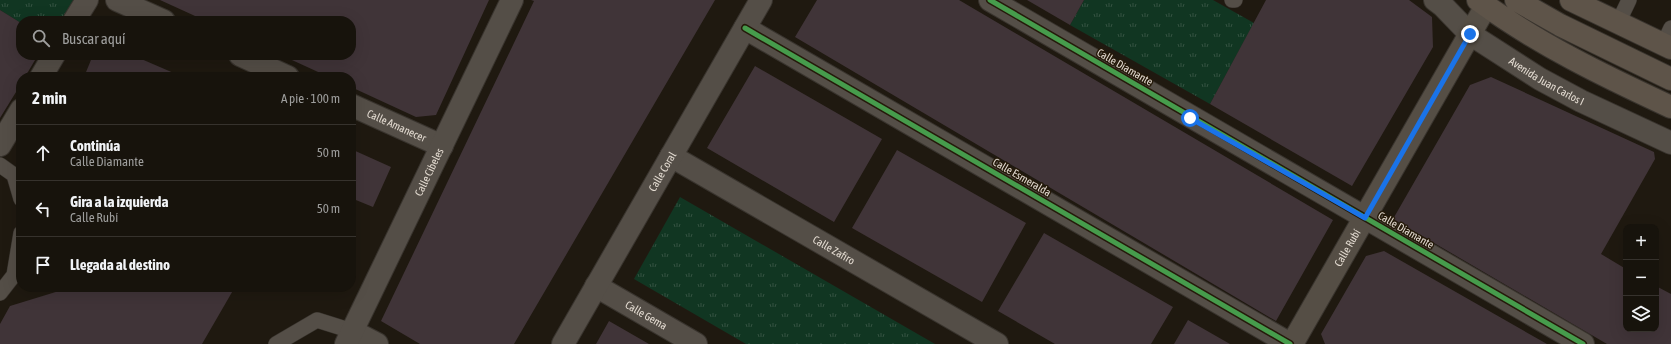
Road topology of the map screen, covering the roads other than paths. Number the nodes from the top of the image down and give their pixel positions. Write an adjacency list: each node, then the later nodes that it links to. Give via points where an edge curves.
1 (87, 0): 11 (street)
2 (118, 0): 12 (street)
3 (512, 0): 27 (street, Calle Cibeles)
4 (761, 0): 14 (street, Calle Coral)
5 (990, 0): 31 (street, Calle Diamante)
6 (1435, 0): 15 (street, Avenida Juan Carlos I)
7 (1516, 0): 21 (main road, via 1560,25)
8 (1572, 0): 13 (main road)
9 (1629, 0): 13 (lane)
10 (1485, 2): 15 (main road, Calle Rubí); 23 (main road, via 1556,51)
11 (77, 16)
12 (153, 16)
13 (1618, 23): 16 (main road)
14 (745, 28): 28 (street, Calle Coral); 41 (street, Calle Esmeralda)
15 (1470, 34): 25 (street, Avenida Juan Carlos I, via 1546,83); 31 (main road, Calle Rubí)
16 (1668, 40)
17 (51, 60): 19 (street)
18 (251, 60): 20 (street)
19 (44, 72)
20 (277, 72)
21 (1671, 79)
22 (356, 107): 27 (street, Calle Amanecer)
23 (1671, 107)
24 (16, 118): 26 (street)
25 (1671, 143)
26 (0, 145)
27 (442, 146): 35 (street, Calle Cibeles)
28 (671, 156): 33 (street, Calle Coral); 40 (street, Calle Zafiro)
29 (0, 165): 30 (lane, via 14,175)
30 (16, 182)
31 (1365, 218): 41 (main road, Calle Rubí); 42 (street, Calle Diamante)
32 (16, 263): 34 (lane, via 14,275)
33 (596, 286): 38 (street, Calle Coral); 39 (street, Calle Gema)
34 (0, 293)
35 (349, 337): 36 (lane, via 317,320); 37 (street)
36 (276, 344)
37 (377, 344)
38 (563, 344)
39 (696, 344)
40 (997, 344)
41 (1291, 344)
42 (1583, 344)

